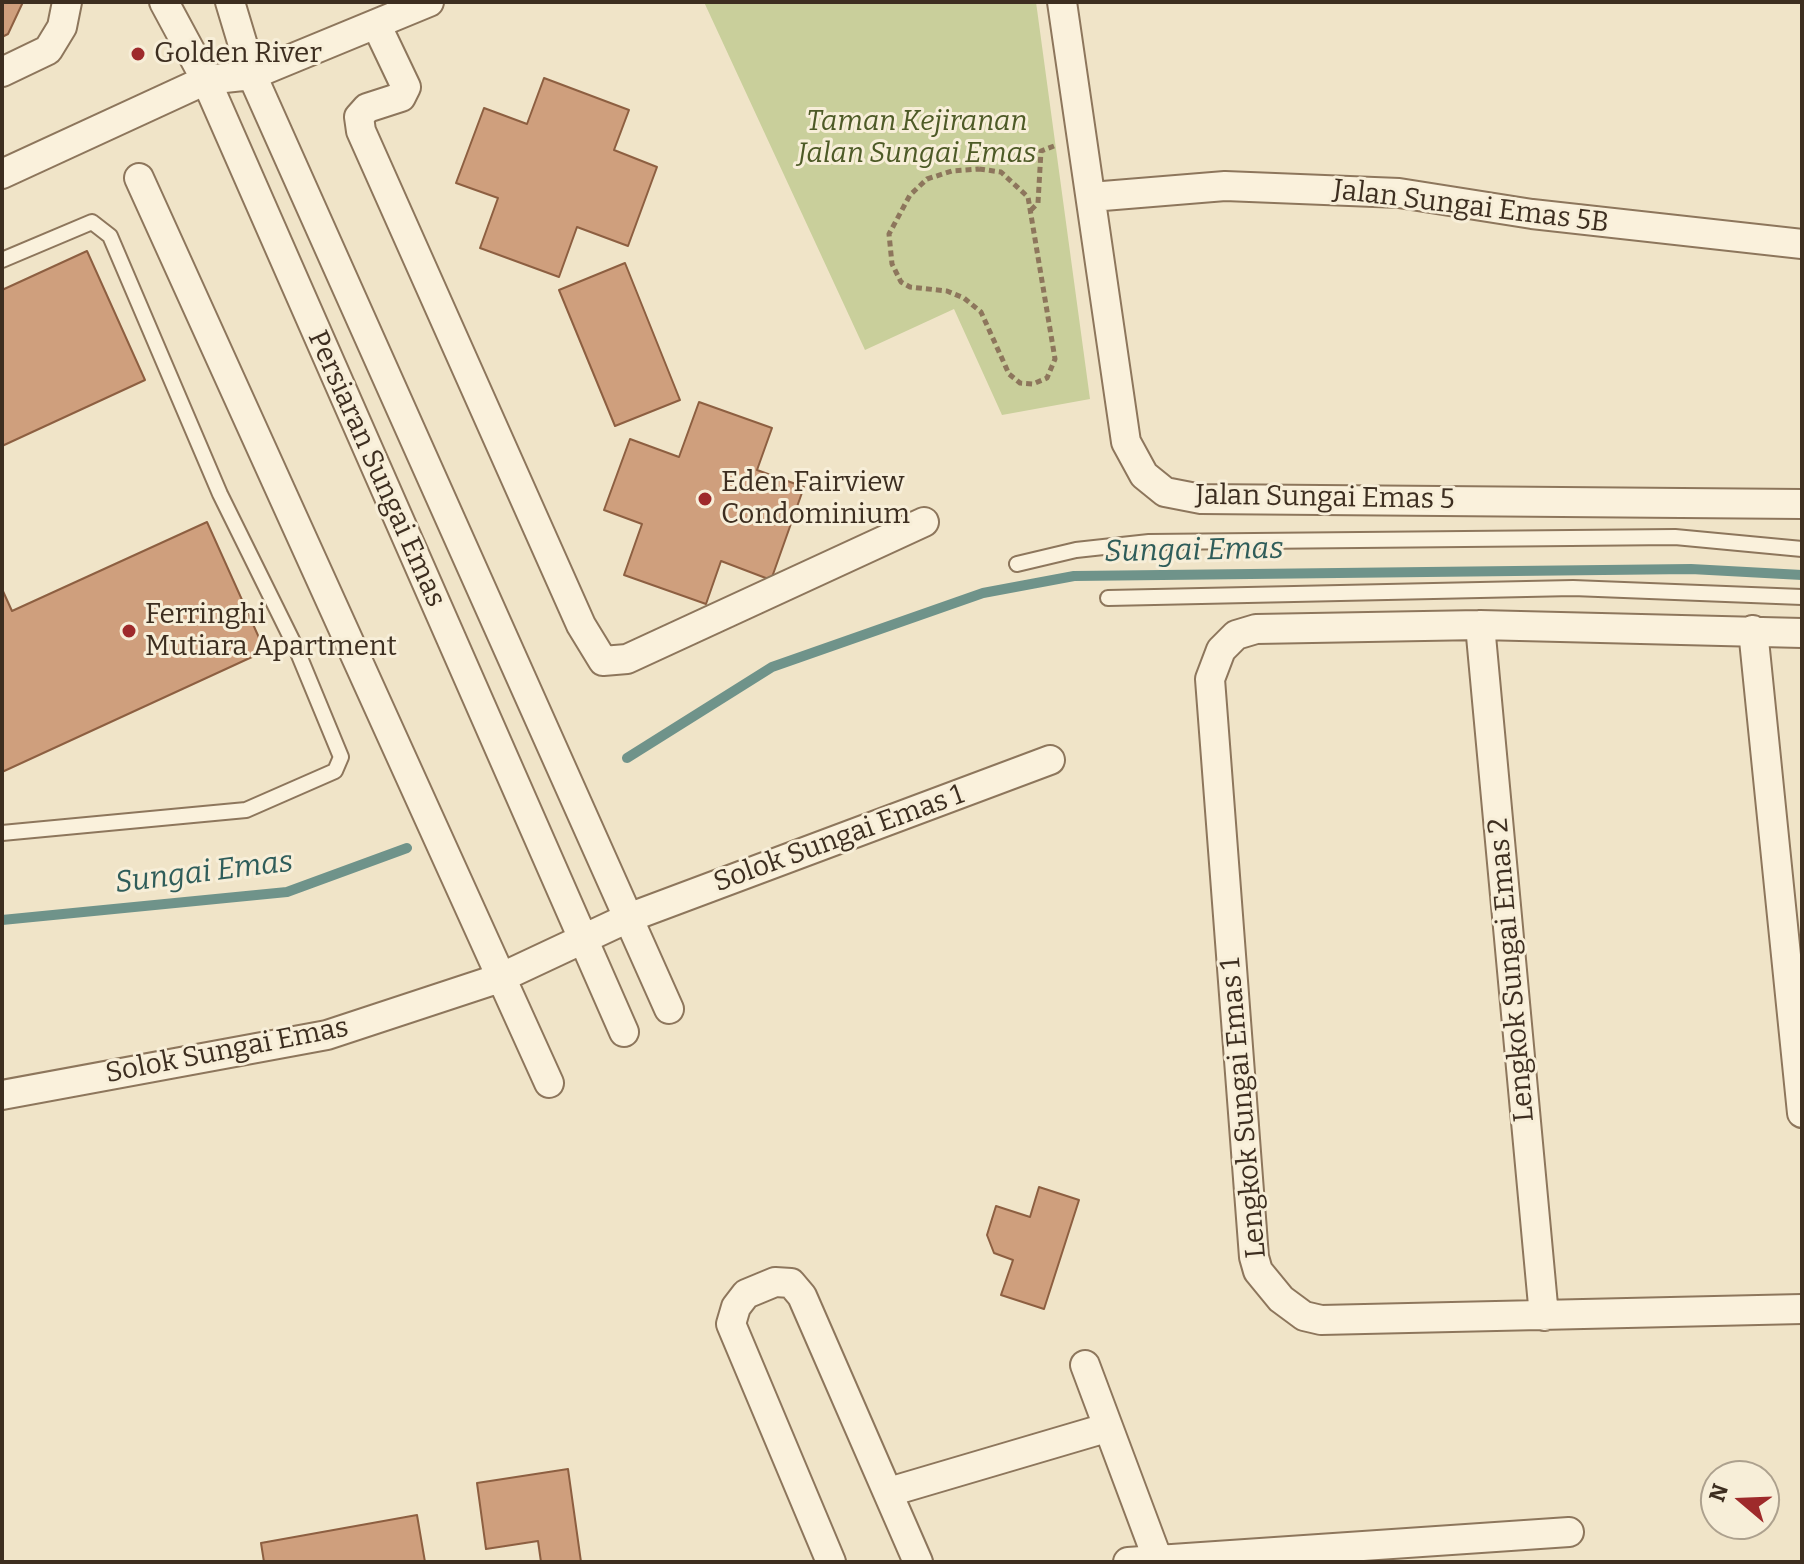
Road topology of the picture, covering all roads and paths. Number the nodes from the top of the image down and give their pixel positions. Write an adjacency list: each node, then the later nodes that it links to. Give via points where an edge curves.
1 (67, 2): 7 (street, via 62,27 48,50)
2 (164, 2): 9 (street, Persiaran Sungai Emas)
3 (230, 2): 8 (street, Persiaran Sungai Emas)
4 (429, 2): 6 (street)
5 (1062, 2): 13 (street, Jalan Sungai Emas 5)
6 (376, 24): 8 (street); 18 (street, via 406,87 401,97 367,108 359,117 361,131 581,625 603,661 627,659)
7 (2, 72)
8 (252, 75): 9 (street); 28 (street, Persiaran Sungai Emas)
9 (206, 80): 11 (street); 29 (street, Persiaran Sungai Emas)
10 (1046, 147): 14 (path, via 1039,156 1038,203)
11 (2, 174)
12 (139, 178): 30 (street)
13 (1091, 197): 15 (street, Jalan Sungai Emas 5B, via 1225,186 1399,193 1532,214); 17 (street, Jalan Sungai Emas 5, via 1126,442 1144,475 1165,492 1201,499)
14 (1031, 210): 14 (path, via 1028,197 1001,172 952,171 927,179 910,195 889,234 892,264 901,282 964,298 981,312 1009,374 1020,383 1033,384 1047,378 1055,359)
15 (1802, 244)
16 (2, 260): 27 (lane, via 92,222 110,236 220,494 296,648 341,757 335,771 246,810)
17 (1802, 504)
18 (924, 522)
19 (1802, 549): 20 (lane, via 1675,537 1149,542 1076,550)
20 (1017, 564)
21 (1802, 597): 22 (lane, via 1573,588)
22 (1108, 598)
23 (1480, 625): 24 (street); 37 (street, Lengkok Sungai Emas 2); 37 (street, Lengkok Sungai Emas 1, via 1256,629 1236,635 1214,666 1210,679 1254,1257 1258,1271 1281,1299 1304,1316 1321,1320)
24 (1753, 630): 25 (street); 35 (street)
25 (1802, 633)
26 (1050, 760): 28 (street, Solok Sungai Emas 1)
27 (2, 833)
28 (628, 918): 29 (street, Solok Sungai Emas 1); 31 (street, Persiaran Sungai Emas)
29 (582, 939): 30 (street, Solok Sungai Emas); 32 (street, Persiaran Sungai Emas)
30 (500, 978): 33 (street); 34 (street, Solok Sungai Emas, via 327,1035)
31 (669, 1009)
32 (624, 1032)
33 (549, 1083)
34 (2, 1095)
35 (1802, 1113)
36 (1802, 1309): 37 (street, Lengkok Sungai Emas 1)
37 (1544, 1316)
38 (1085, 1365): 39 (street)
39 (1106, 1428): 40 (street); 42 (street)
40 (889, 1492): 43 (street, via 802,1296 791,1283 775,1282 746,1294 731,1324); 44 (street)
41 (1569, 1532): 42 (street)
42 (1158, 1560): 45 (street)
43 (831, 1562)
44 (918, 1562)
45 (1128, 1562)

